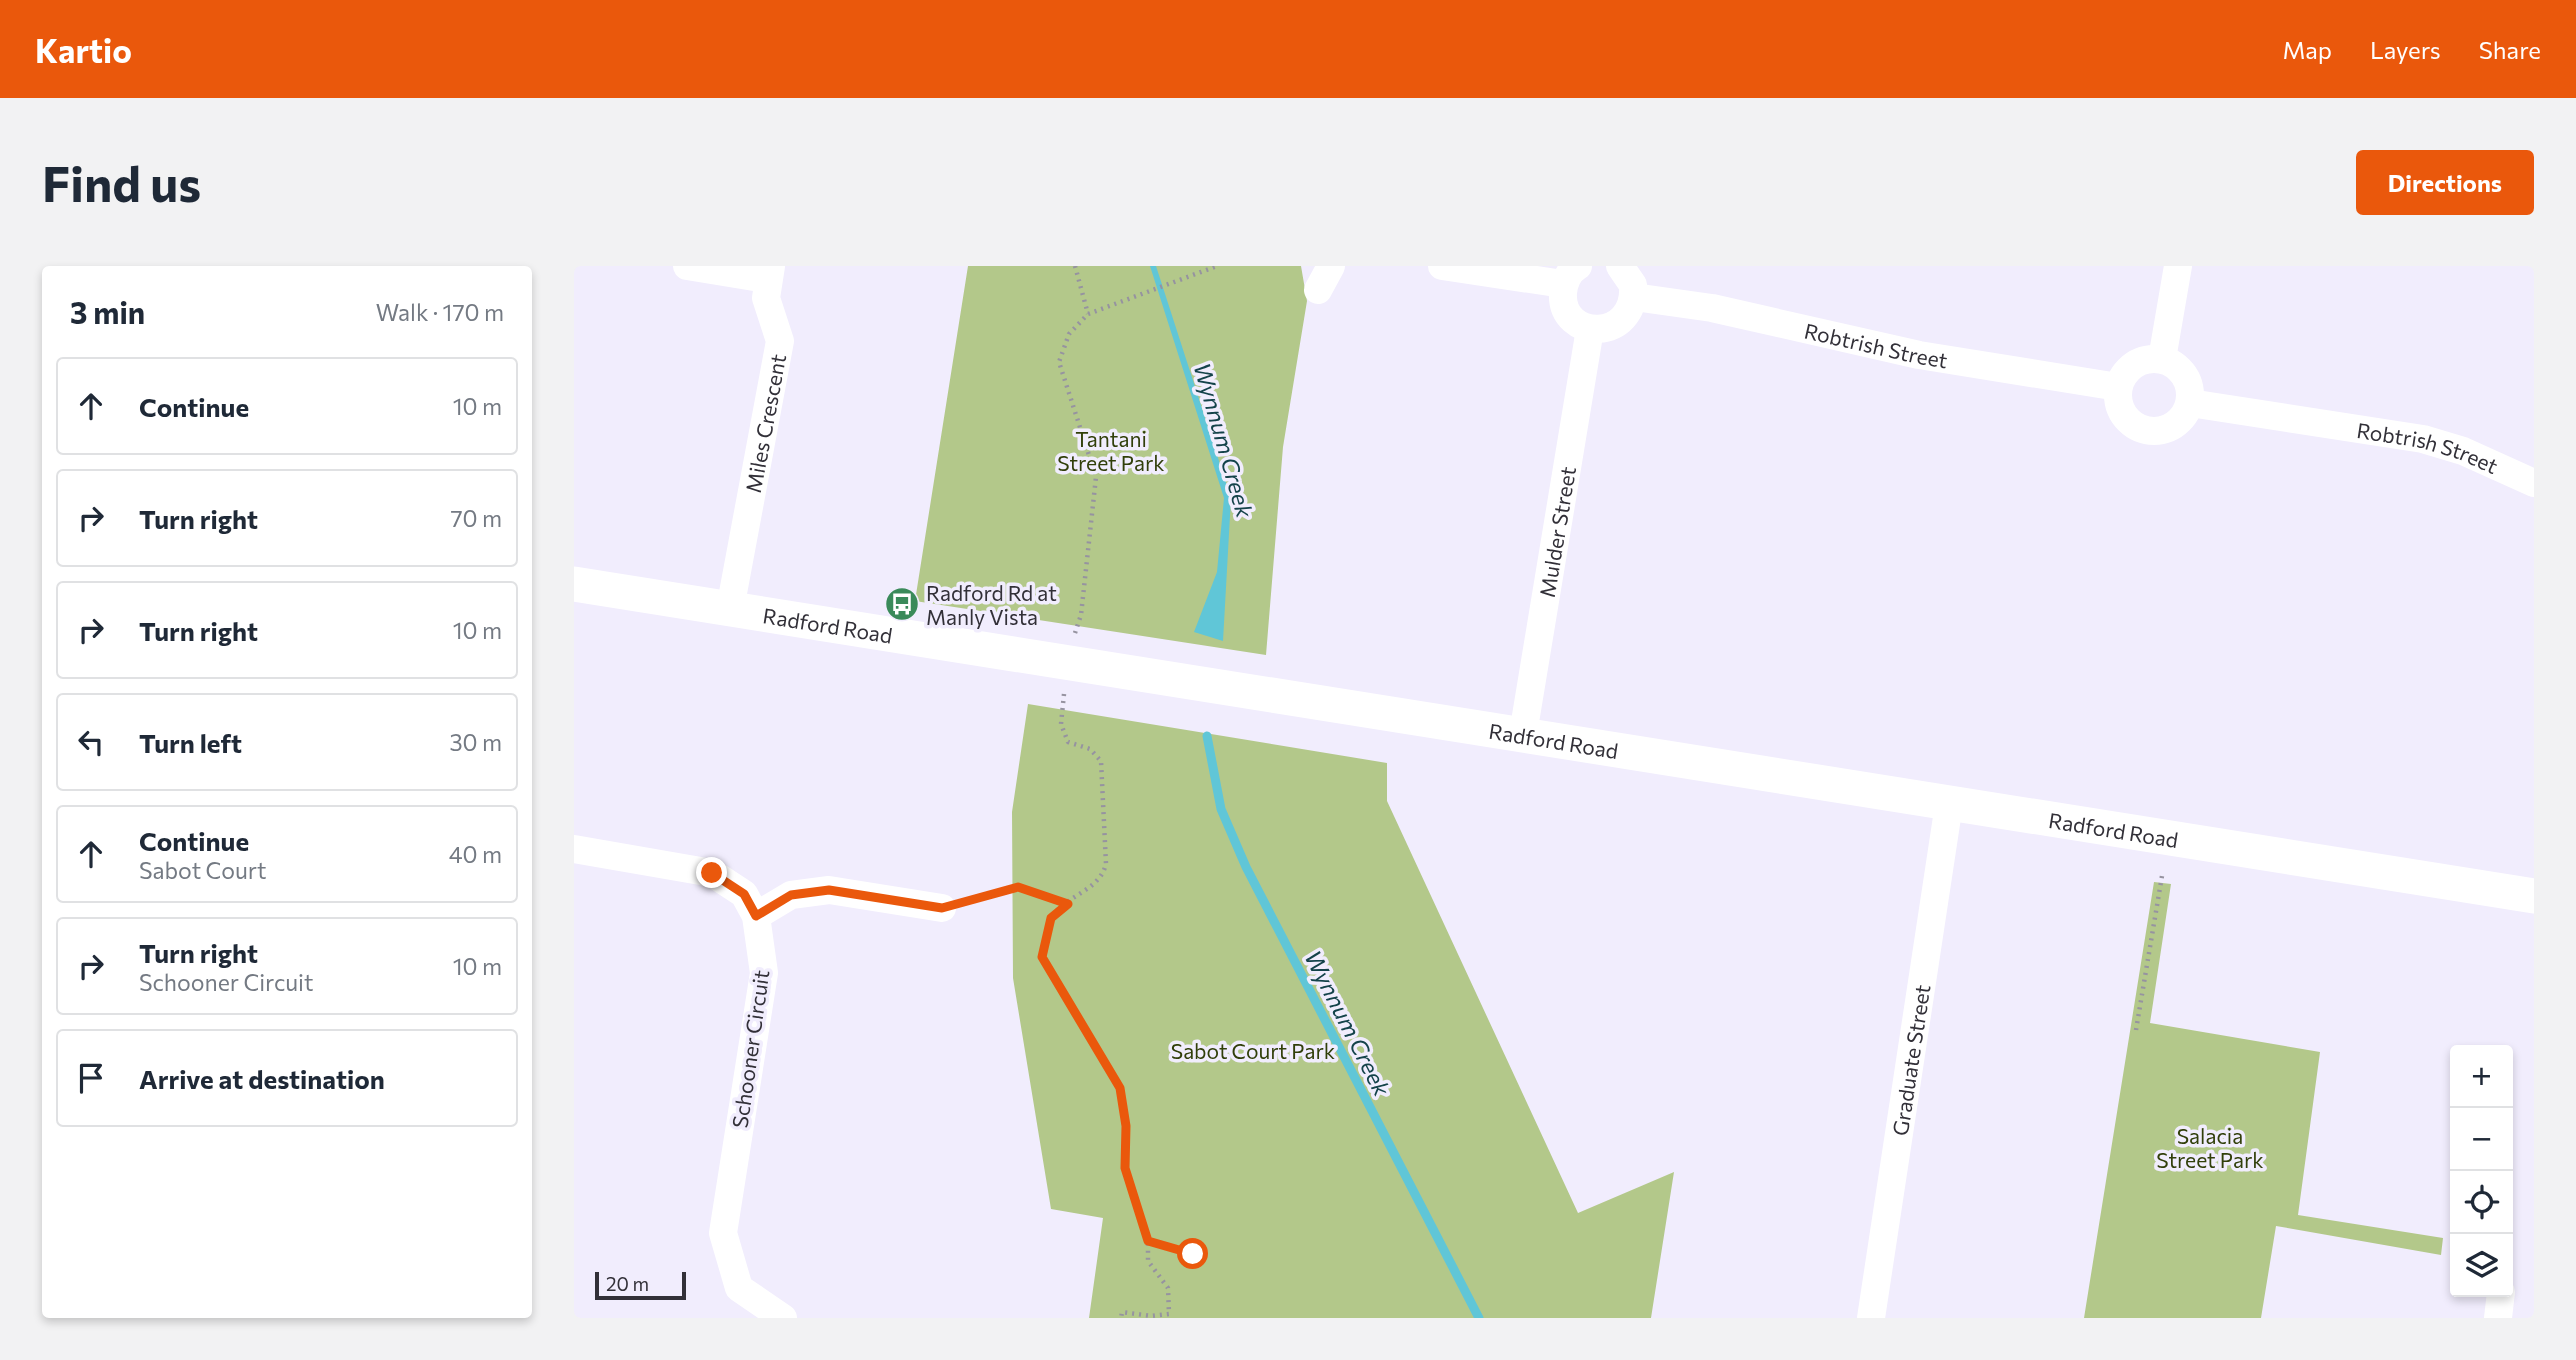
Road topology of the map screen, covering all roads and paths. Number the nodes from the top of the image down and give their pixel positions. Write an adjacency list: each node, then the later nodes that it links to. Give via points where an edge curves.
1 (687, 266): 7 (street, Miles Crescent)
2 (1075, 266): 10 (path)
3 (1217, 266): 10 (path)
4 (1441, 266): 8 (street)
5 (1620, 266): 9 (street, via 1630,278)
6 (2178, 266): 12 (street)
7 (769, 272): 17 (street, Miles Crescent, via 766,298 780,341)
8 (1571, 275): 11 (street, via 1563,300 1567,312)
9 (1634, 297): 11 (street, via 1622,321); 13 (street, Robtrish Street, via 1712,308 1919,355)
10 (1088, 314): 18 (path, via 1069,334 1059,362 1096,477)
11 (1590, 329): 20 (street, Mulder Street)
12 (2162, 359): 13 (street, via 2134,364); 14 (street, via 2185,376)
13 (2118, 387): 14 (street, via 2123,414 2146,430 2174,426)
14 (2190, 403): 15 (street, Robtrish Street, via 2423,439)
15 (2534, 484)
16 (574, 584): 17 (street, Radford Road)
17 (730, 609): 20 (street, Radford Road)
18 (1075, 635)
19 (1065, 690): 25 (path, via 1061,724 1068,742 1090,749 1101,761 1106,864 1103,876)
20 (1522, 734): 21 (street, Radford Road)
21 (1949, 804): 24 (street, Radford Road); 34 (street, Graduate Street)
22 (574, 849): 27 (street, Schooner Circuit, via 712,873 744,894)
23 (2162, 876): 28 (path)
24 (2534, 897)
25 (1068, 904): 26 (path, via 1018,887); 29 (path, via 1051,918 1042,957 1120,1088 1126,1126 1125,1168)
26 (942, 908): 27 (street, via 829,890 791,895)
27 (756, 916): 32 (street, Schooner Circuit, via 764,973 723,1233 739,1287)
28 (2136, 1030)
29 (1148, 1241): 30 (path); 33 (path, via 1148,1261 1168,1287 1169,1314 1122,1312)
30 (1193, 1254)
31 (2500, 1297): 35 (street)
32 (783, 1318)
33 (1121, 1318)
34 (1871, 1318)
35 (2498, 1318)

